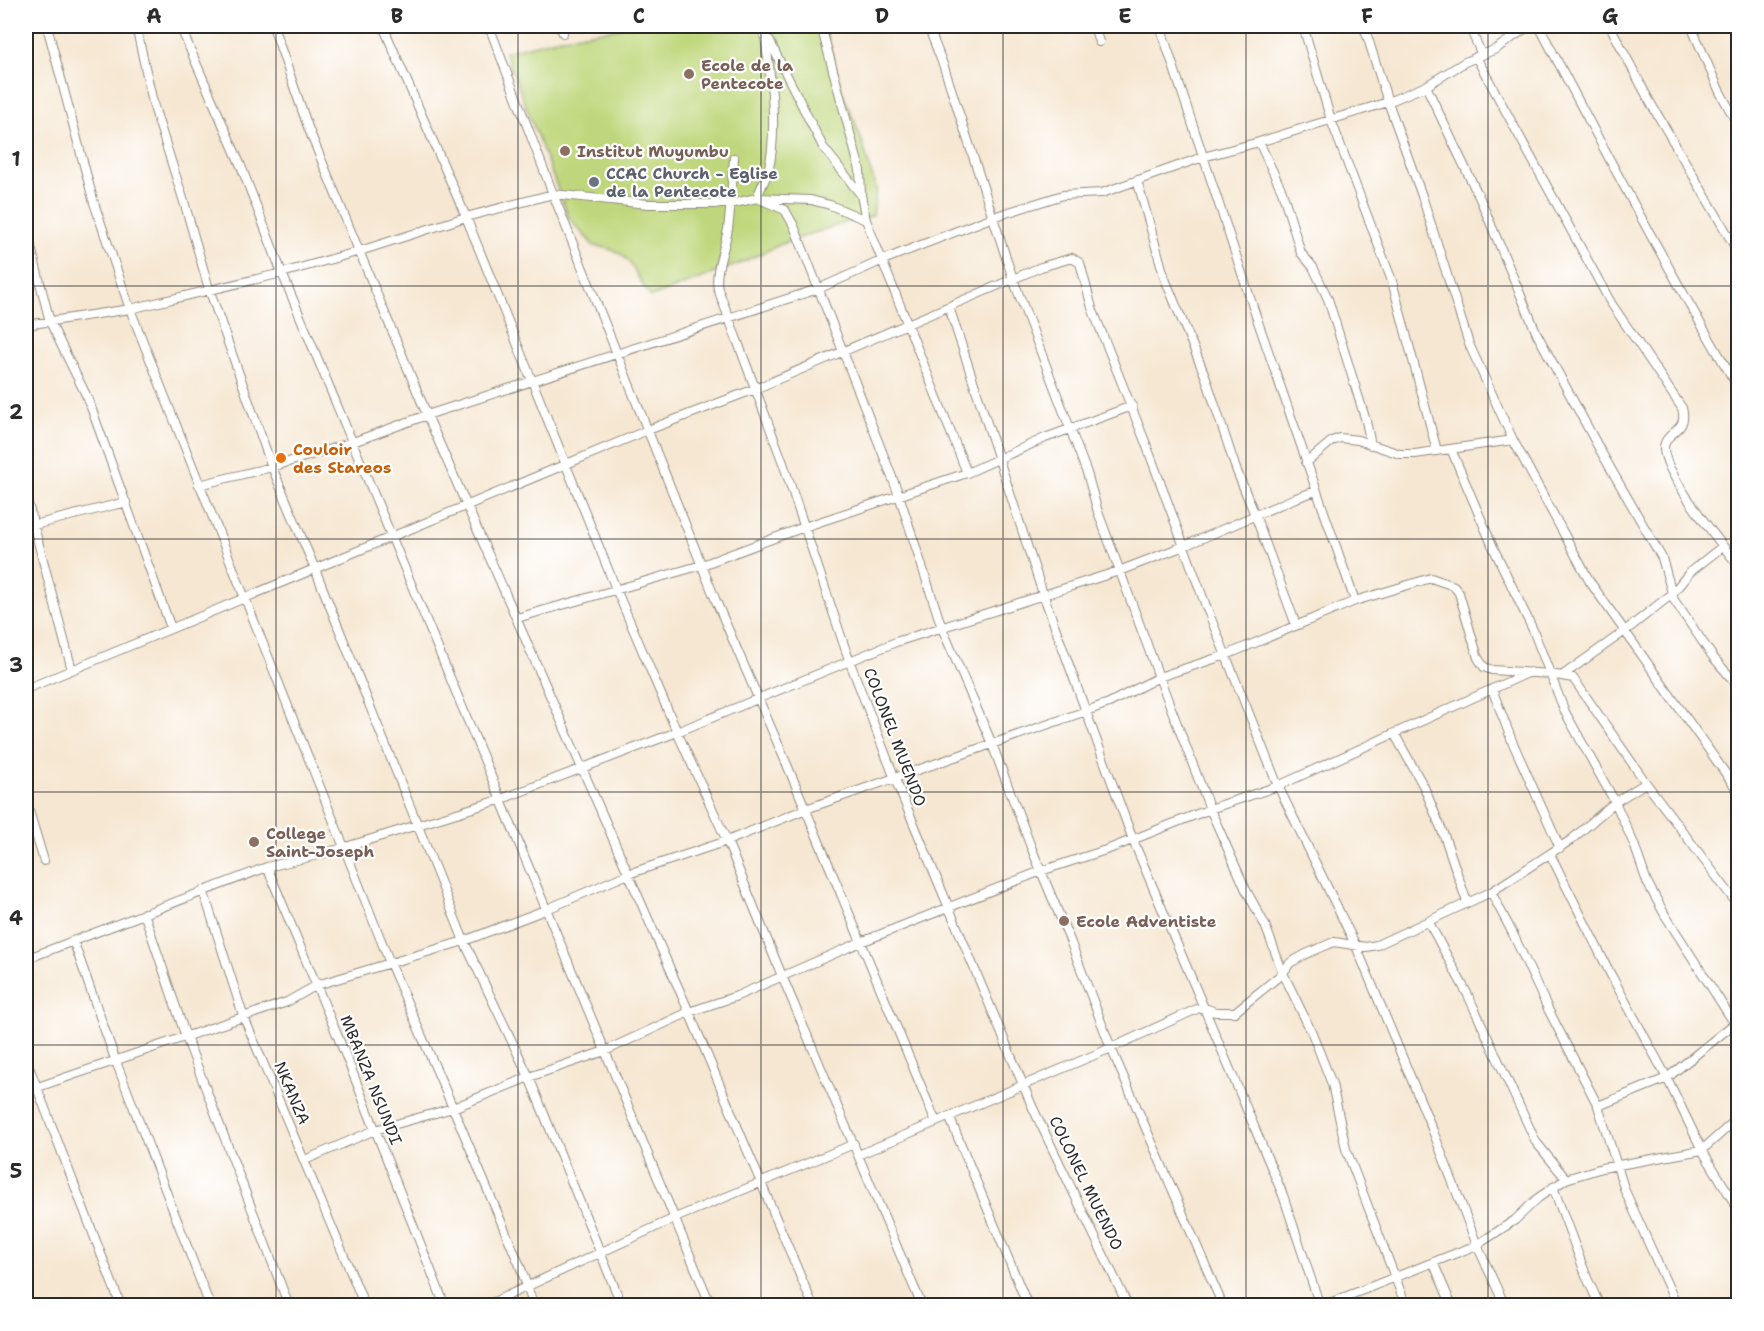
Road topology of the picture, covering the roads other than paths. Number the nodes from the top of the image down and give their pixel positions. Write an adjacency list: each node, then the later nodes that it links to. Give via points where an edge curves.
1 (47, 26): 45 (street, via 94,203)
2 (136, 26): 42 (street, via 154,107)
3 (180, 26): 40 (street)
4 (273, 26): 37 (street, via 309,130)
5 (383, 26): 33 (street)
6 (489, 26): 29 (street)
7 (821, 26): 30 (street, via 860,170)
8 (928, 26): 34 (street)
9 (1094, 26): 19 (street)
10 (1160, 26): 26 (street)
11 (1303, 26): 23 (street)
12 (1365, 26): 22 (street)
13 (1469, 26): 20 (street)
14 (1529, 26): 20 (street)
15 (1539, 26): 53 (street, via 1670,273)
16 (1610, 26): 38 (street)
17 (1691, 26): 24 (street)
18 (763, 27): 30 (street, via 823,147); 31 (street, via 773,120 768,172)
19 (1099, 42)
20 (1479, 56): 21 (street); 80 (street, via 1611,303 1682,408 1682,425 1664,448 1701,519)
21 (1426, 86): 22 (street); 87 (street, via 1537,334 1662,558)
22 (1388, 102): 23 (street); 59 (street, via 1469,344)
23 (1331, 120): 25 (street); 63 (street, via 1392,281)
24 (1738, 125)
25 (1259, 142): 26 (street); 61 (street, via 1282,190 1301,253 1314,267 1329,299)
26 (1203, 157): 28 (street); 65 (street)
27 (734, 158): 32 (street, COLONEL MUENDO)
28 (1137, 180): 34 (street, via 1102,193 1063,195); 75 (street, via 1165,279 1206,378)
29 (553, 194): 32 (street, via 648,204); 33 (street); 51 (street)
30 (861, 195): 35 (street)
31 (757, 198): 32 (street); 35 (street, via 812,200); 43 (street, via 785,210)
32 (730, 204): 46 (street, COLONEL MUENDO, via 716,279)
33 (466, 217): 37 (street); 52 (street)
34 (993, 217): 39 (street); 41 (street)
35 (866, 220): 39 (street)
36 (26, 228): 47 (street)
37 (360, 251): 40 (street); 56 (street)
38 (1738, 252)
39 (883, 260): 43 (street); 48 (street)
40 (282, 273): 42 (street); 60 (street)
41 (1013, 279): 44 (street); 55 (street, via 1072,258 1080,263 1092,308); 57 (street)
42 (209, 289): 45 (street); 67 (street)
43 (818, 289): 46 (street); 50 (street)
44 (949, 307): 48 (street); 64 (street)
45 (130, 309): 47 (street); 69 (street)
46 (728, 318): 51 (street); 54 (street, COLONEL MUENDO)
47 (51, 322): 49 (street); 73 (street, via 88,399)
48 (909, 324): 50 (street); 68 (street)
49 (26, 325)
50 (844, 351): 54 (street); 71 (street)
51 (617, 354): 52 (street); 58 (street)
52 (531, 382): 56 (street); 66 (street)
53 (1738, 387)
54 (754, 389): 58 (street); 77 (street, COLONEL MUENDO)
55 (1132, 406): 57 (street); 79 (street)
56 (427, 415): 60 (street); 74 (street)
57 (1070, 428): 64 (street); 84 (street)
58 (648, 430): 66 (street); 81 (street)
59 (1513, 440): 62 (street); 94 (street, via 1590,582)
60 (353, 442): 67 (street); 78 (street)
61 (1371, 445): 63 (street, via 1400,454); 65 (street, via 1340,438)
62 (1451, 449): 63 (street); 99 (street)
63 (1437, 451)
64 (1000, 458): 68 (street); 86 (street)
65 (1306, 462): 70 (street)
66 (565, 466): 74 (street); 85 (street)
67 (272, 467): 69 (street); 83 (street)
68 (967, 473): 71 (street)
69 (200, 485): 88 (street)
70 (1316, 491): 75 (street); 89 (street)
71 (899, 495): 77 (street); 93 (street)
72 (26, 496): 76 (street)
73 (126, 502): 76 (street); 92 (street)
74 (467, 506): 78 (street); 90 (street)
75 (1255, 515): 79 (street); 91 (street)
76 (29, 527): 97 (street)
77 (804, 527): 81 (street); 96 (street, COLONEL MUENDO)
78 (392, 538): 83 (street); 115 (street)
79 (1184, 546): 84 (street); 95 (street)
80 (1723, 546): 82 (street); 87 (street, via 1690,572)
81 (702, 565): 85 (street); 105 (street)
82 (1738, 566)
83 (315, 569): 88 (street); 120 (street)
84 (1119, 571): 86 (street); 101 (street)
85 (616, 589): 90 (street); 107 (street)
86 (1043, 594): 93 (street); 106 (street)
87 (1672, 594): 94 (street); 102 (street, via 1713,657)
88 (246, 599): 92 (street); 123 (street)
89 (1355, 601): 91 (street); 98 (street, via 1431,578 1445,582 1459,593 1484,667)
90 (517, 618): 110 (street)
91 (1296, 625): 95 (street)
92 (171, 628): 97 (street)
93 (942, 628): 96 (street); 109 (street)
94 (1625, 631): 100 (street); 114 (street)
95 (1226, 655): 101 (street); 113 (street)
96 (849, 660): 105 (street); 111 (street, COLONEL MUENDO)
97 (72, 670): 103 (street)
98 (1530, 672): 99 (street); 104 (street)
99 (1550, 674): 100 (street); 117 (street, via 1565,712)
100 (1563, 675): 112 (street, via 1573,678 1583,691)
101 (1159, 677): 106 (street); 119 (street)
102 (1738, 686)
103 (26, 689)
104 (1492, 689): 108 (street); 124 (street)
105 (757, 699): 107 (street); 118 (street)
106 (1086, 711): 109 (street); 121 (street)
107 (677, 732): 110 (street); 122 (street)
108 (1394, 733): 113 (street); 132 (street, via 1424,786)
109 (992, 744): 111 (street); 128 (street)
110 (581, 768): 115 (street); 129 (street)
111 (895, 779): 118 (street); 134 (street, COLONEL MUENDO)
112 (1646, 783): 117 (street); 133 (street)
113 (1278, 786): 119 (street); 141 (street)
114 (1738, 790)
115 (499, 800): 120 (street); 135 (street)
116 (26, 801): 126 (street)
117 (1615, 802): 124 (street); 150 (street, via 1647,882)
118 (806, 809): 122 (street); 140 (street)
119 (1210, 809): 121 (street); 144 (street, via 1265,925)
120 (419, 826): 123 (street); 139 (street)
121 (1132, 840): 128 (street); 147 (street)
122 (727, 841): 129 (street); 145 (street)
123 (343, 847): 127 (street); 143 (street)
124 (1560, 848): 125 (street)
125 (1550, 854): 131 (street); 157 (street)
126 (44, 861)
127 (267, 867): 130 (street); 146 (street, MBANZA NSUNDI)
128 (1041, 871): 134 (street); 152 (street)
129 (628, 874): 135 (street); 148 (street)
130 (203, 890): 136 (street); 149 (street, NKANZA)
131 (1491, 892): 132 (street); 161 (street)
132 (1467, 902): 137 (street)
133 (1738, 905)
134 (948, 908): 140 (street); 158 (street, COLONEL MUENDO)
135 (545, 910): 139 (street); 153 (street)
136 (144, 913): 138 (street); 151 (street)
137 (1428, 921): 141 (street, via 1377,945); 172 (street, via 1468,995 1536,1142)
138 (73, 940): 142 (street); 155 (street)
139 (464, 941): 143 (street); 156 (street)
140 (861, 942): 145 (street); 165 (street)
141 (1356, 946): 144 (street, via 1329,943 1290,963); 177 (street)
142 (26, 959)
143 (390, 963): 146 (street); 162 (street)
144 (1283, 974): 147 (street, via 1235,1012 1215,1012); 180 (street, via 1332,1084 1346,1149)
145 (782, 976): 148 (street); 167 (street)
146 (316, 985): 149 (street, via 287,1002); 166 (street, MBANZA NSUNDI)
147 (1203, 1007): 152 (street); 196 (street, via 1283,1195)
148 (690, 1012): 153 (street); 173 (street)
149 (243, 1015): 151 (street); 170 (street, NKANZA)
150 (1737, 1026): 157 (street)
151 (186, 1037): 155 (street); 184 (street)
152 (1111, 1048): 158 (street); 195 (street)
153 (605, 1051): 156 (street); 176 (street)
154 (26, 1059): 159 (street)
155 (115, 1059): 159 (street); 183 (street)
156 (529, 1077): 162 (street); 178 (street)
157 (1667, 1078): 161 (street); 168 (street)
158 (1023, 1085): 163 (street); 194 (street, COLONEL MUENDO)
159 (37, 1086): 160 (street); 182 (street)
160 (26, 1090)
161 (1598, 1106): 171 (street)
162 (453, 1108): 166 (street); 181 (street)
163 (949, 1116): 165 (street); 193 (street)
164 (1738, 1118): 168 (street)
165 (936, 1122): 169 (street)
166 (375, 1130): 170 (street); 186 (street, MBANZA NSUNDI)
167 (854, 1144): 169 (street); 173 (street)
168 (1702, 1150): 171 (street); 175 (street)
169 (858, 1155): 192 (street)
170 (305, 1160): 185 (street, NKANZA)
171 (1617, 1166): 172 (street); 201 (street, via 1636,1219)
172 (1566, 1179): 174 (street)
173 (761, 1182): 176 (street); 191 (street)
174 (1553, 1187): 177 (street); 200 (street)
175 (1738, 1209)
176 (675, 1218): 178 (street); 190 (street)
177 (1478, 1245): 179 (street); 199 (street)
178 (600, 1252): 181 (street); 189 (street)
179 (1433, 1262): 180 (street); 198 (street)
180 (1395, 1277): 196 (street); 197 (street)
181 (527, 1287): 187 (street); 188 (street)
182 (121, 1305)
183 (210, 1305)
184 (289, 1305)
185 (365, 1305)
186 (445, 1305)
187 (485, 1305)
188 (534, 1305)
189 (622, 1305)
190 (711, 1305)
191 (813, 1305)
192 (922, 1305)
193 (1028, 1305)
194 (1128, 1305)
195 (1223, 1305)
196 (1321, 1305)
197 (1406, 1305)
198 (1452, 1305)
199 (1505, 1305)
200 (1600, 1305)
201 (1677, 1305)

